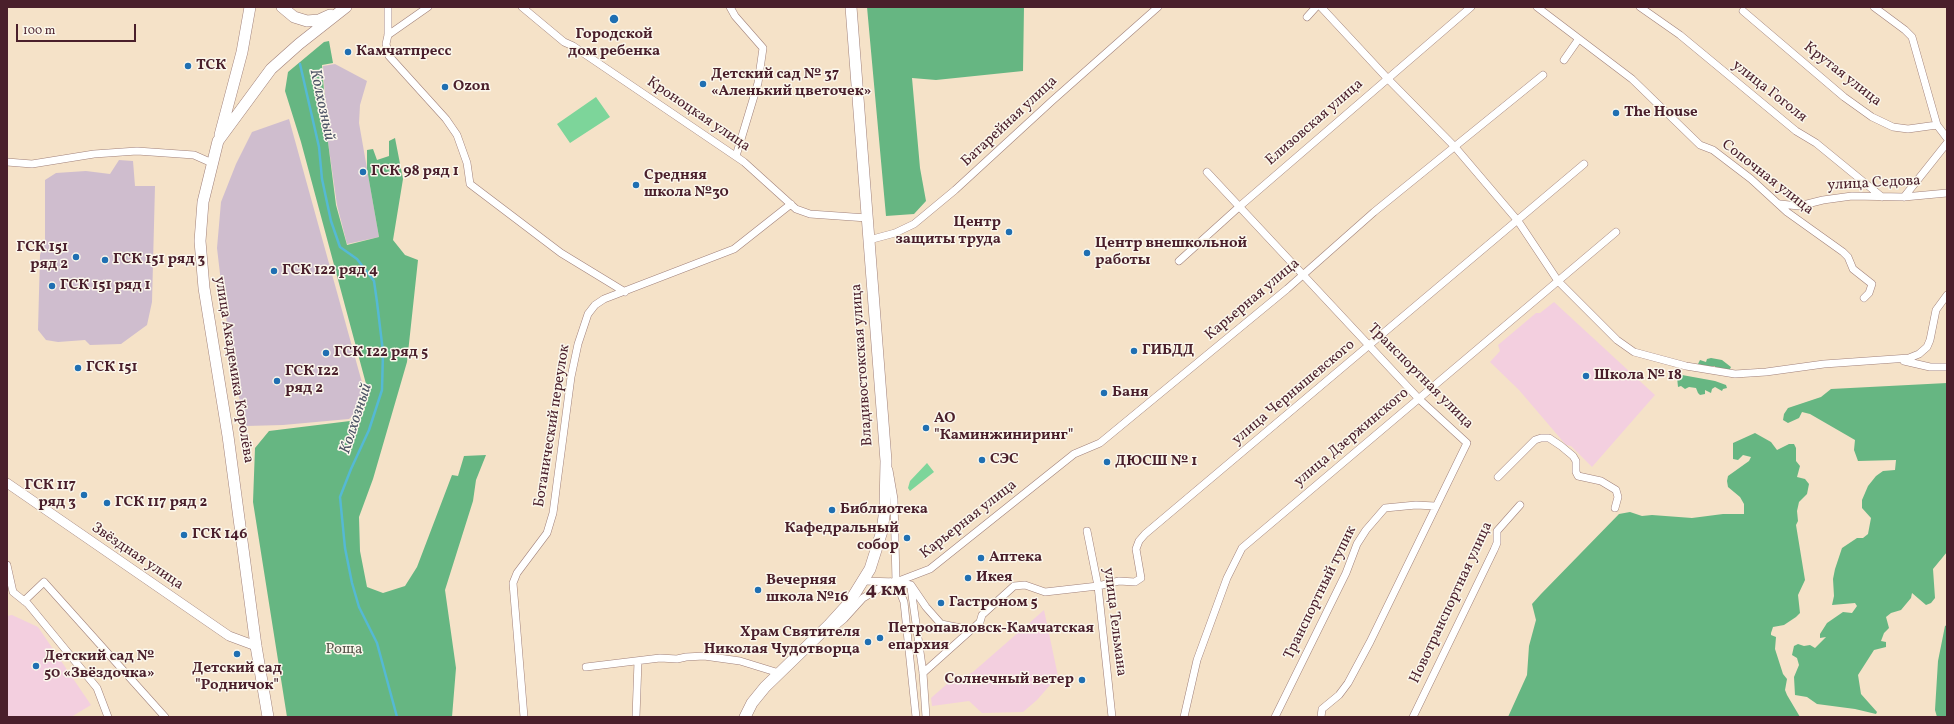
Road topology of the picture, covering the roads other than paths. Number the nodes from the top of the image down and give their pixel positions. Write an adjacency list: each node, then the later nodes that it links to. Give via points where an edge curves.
1 (250, 7): 25 (main road, via 242,52)
2 (282, 7): 3 (main road, via 294,17 312,22)
3 (346, 7): 25 (main road, улица Академика Королёва, via 271,69)
4 (388, 7): 18 (street)
5 (428, 7): 18 (street)
6 (522, 7): 28 (street, Кроноцкая улица, via 564,42)
7 (730, 7): 28 (street, via 763,48 758,83)
8 (851, 7): 39 (main road, Владивостокская улица)
9 (1158, 7): 42 (street, Батарейная улица, via 955,190 918,220 895,233)
10 (1316, 7): 17 (street)
11 (1321, 7): 22 (street)
12 (1471, 7): 22 (street, Елизовская улица)
13 (1537, 7): 19 (street, Сопочная улица)
14 (1640, 7): 34 (street, улица Гоголя, via 1684,39 1796,131 1816,143)
15 (1874, 7): 23 (street, via 1912,37)
16 (1743, 11): 23 (street, Крутая улица, via 1844,97 1872,117 1908,130)
17 (1307, 17)
18 (388, 35): 46 (street, via 386,47 389,56 446,119 457,135 467,163 470,184 561,252)
19 (1578, 40): 20 (street); 37 (street, Сопочная улица, via 1632,79 1700,145 1713,150)
20 (1564, 60)
21 (1543, 75): 27 (street, Карьерная улица)
22 (1387, 78): 27 (street); 38 (street, Елизовская улица)
23 (1937, 125): 24 (street)
24 (1947, 138)
25 (218, 141): 30 (main road, улица Академика Королёва)
26 (1947, 143): 35 (street)
27 (1455, 147): 40 (street); 44 (street, Карьерная улица, via 1374,212)
28 (736, 156): 36 (street, Кроноцкая улица)
29 (7, 162): 30 (street, via 32,164 94,154 137,151 194,155)
30 (212, 163): 69 (main road, улица Академика Королёва, via 203,202 200,241 204,288 228,436)
31 (1584, 164): 40 (street, улица Чернышевского)
32 (1207, 172): 38 (street, Транспортная улица)
33 (1947, 193): 35 (street, улица Седова)
34 (1882, 197): 35 (street, улица Седова); 37 (street, улица Седова, via 1852,196 1799,206)
35 (1904, 197)
36 (791, 204): 39 (street, Кроноцкая улица, via 796,209 810,214); 46 (street, Ботанический переулок, via 734,249)
37 (1780, 204): 48 (street, Сопочная улица, via 1787,212 1843,252 1853,270 1871,282 1870,291)
38 (1240, 206): 43 (street, Елизовская улица); 44 (street, Транспортная улица)
39 (867, 218): 42 (main road, Владивостокская улица)
40 (1518, 221): 45 (street); 49 (street, улица Чернышевского)
41 (1616, 232): 45 (street, улица Дзержинского)
42 (869, 240): 53 (main road, Владивостокская улица)
43 (1179, 261)
44 (1304, 275): 49 (street, Транспортная улица); 62 (street, Карьерная улица, via 1100,443 1074,454 930,569)
45 (1558, 281): 50 (street, via 1624,346 1641,355 1670,363 1739,374 1824,364); 52 (street, улица Дзержинского)
46 (625, 292): 77 (street, Ботанический переулок, via 604,299 588,314 571,377 553,513 547,534 517,573 513,583)
47 (1947, 295): 50 (street, via 1936,310 1930,340 1925,348 1913,357)
48 (1864, 298)
49 (1370, 346): 52 (street, Транспортная улица); 64 (street, улица Чернышевского, via 1145,534 1136,549 1141,578 1136,582 1119,581)
50 (1892, 360): 51 (street, via 1930,367)
51 (1947, 367)
52 (1419, 399): 57 (street, Транспортная улица, via 1467,443); 83 (street, улица Дзержинского, via 1240,549 1197,660)
53 (886, 462): 61 (main road, via 882,531 876,555); 62 (street, Владивостокская улица, via 894,499)
54 (1498, 477): 58 (street, via 1528,445 1539,438 1548,438 1573,456 1577,475 1601,482 1616,490 1618,497)
55 (7, 483): 69 (street, Звёздная улица, via 229,636)
56 (1520, 505): 86 (street, Новотранспортная улица, via 1497,531 1494,550)
57 (1435, 506): 84 (street, Транспортный тупик, via 1385,508 1366,530); 85 (street, Транспортная улица, via 1348,683 1339,695 1322,709)
58 (1615, 508)
59 (1086, 531): 64 (street, улица Тельмана)
60 (7, 565): 65 (street)
61 (864, 581): 62 (street, Карьерная улица); 68 (main road, via 840,613)
62 (893, 582): 63 (street); 68 (street, Карьерная улица, via 863,598 834,628); 80 (street, Владивостокская улица, via 904,602)
63 (911, 585): 67 (street, via 941,624); 73 (street)
64 (1098, 586): 67 (street, via 1045,592 1025,585 1014,586 982,615 980,622); 82 (street, улица Тельмана)
65 (10, 593): 66 (street)
66 (24, 601): 74 (street, via 97,688); 75 (street, via 44,582)
67 (971, 630): 73 (street)
68 (813, 641): 72 (main road)
69 (256, 646): 76 (main road, улица Академика Королёва)
70 (638, 660): 71 (street); 72 (street, via 704,656 740,661); 78 (street)
71 (586, 667)
72 (779, 673): 79 (main road, via 757,696)
73 (923, 674): 81 (street)
74 (108, 717)
75 (165, 717)
76 (268, 717)
77 (524, 717)
78 (636, 717)
79 (745, 717)
80 (916, 717)
81 (926, 717)
82 (1112, 717)
83 (1184, 717)
84 (1275, 717)
85 (1321, 717)
86 (1412, 717)

